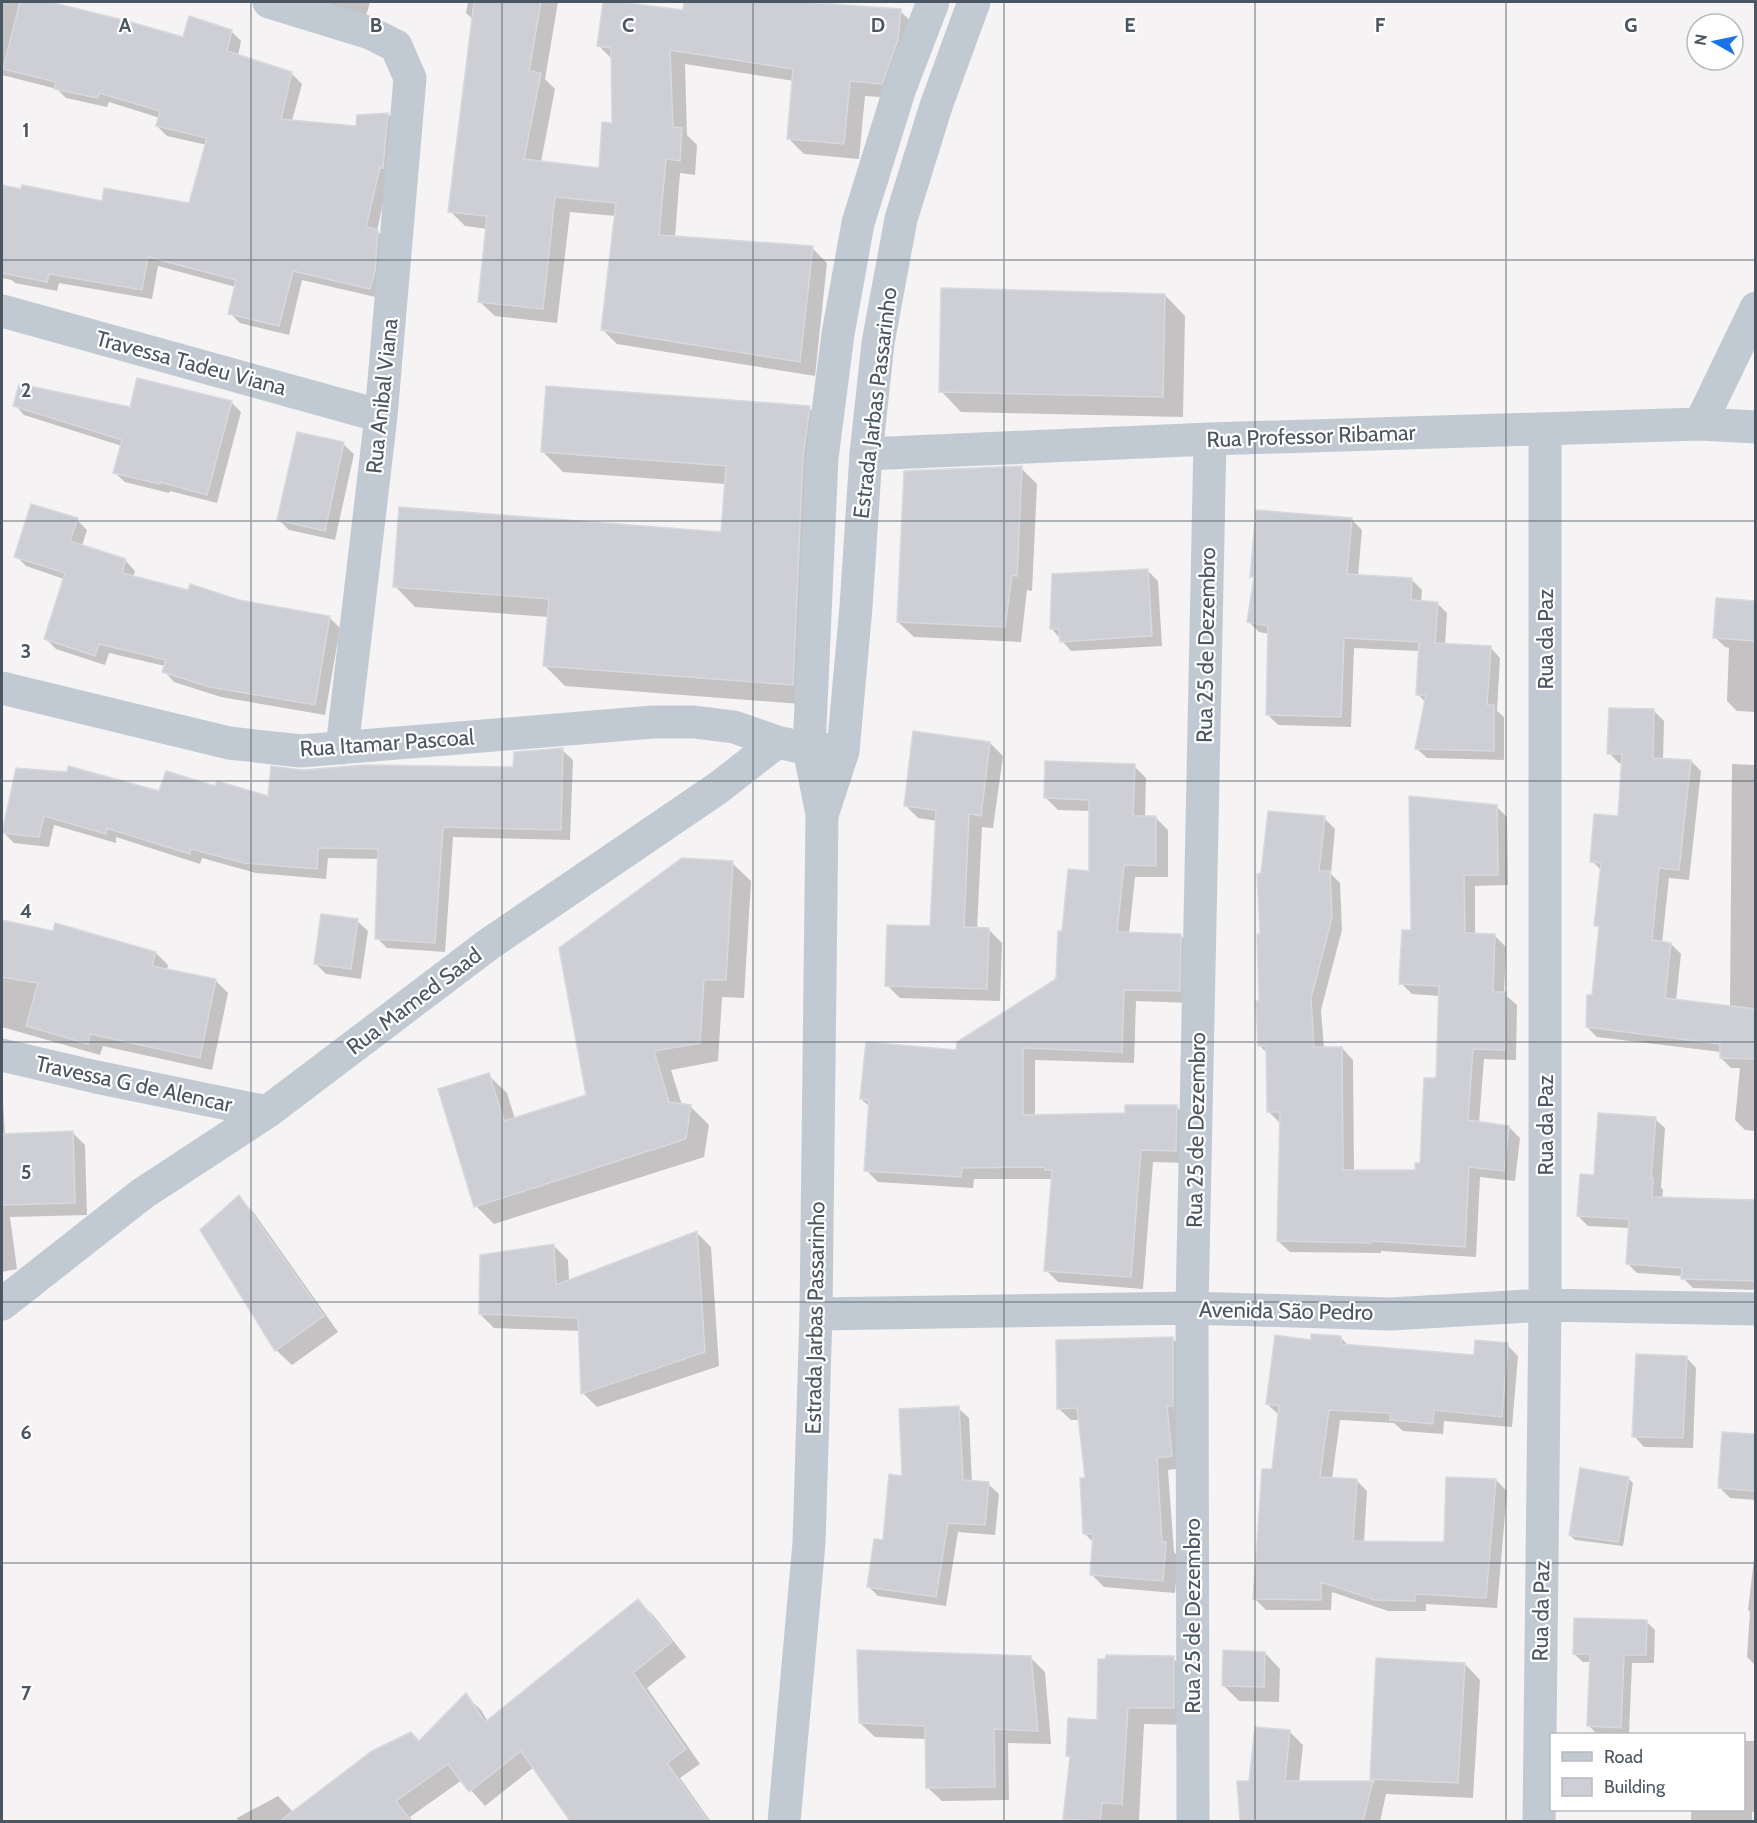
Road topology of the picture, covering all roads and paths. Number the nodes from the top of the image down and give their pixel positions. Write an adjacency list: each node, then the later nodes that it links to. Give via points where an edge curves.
1 (268, 2): 6 (street, Rua Anibal Viana, via 370,33 396,46 410,78)
2 (933, 2): 15 (street, Estrada Jarbas Passarinho, via 900,88 858,222 838,334 822,458)
3 (974, 2): 11 (street, Estrada Jarbas Passarinho, via 901,219 878,343)
4 (1755, 308): 7 (street)
5 (2, 311): 6 (street, Travessa Tadeu Viana)
6 (381, 416): 14 (street, Rua Anibal Viana)
7 (1700, 424): 8 (street, Rua Professor Ribamar); 9 (street, Rua Professor Ribamar)
8 (1755, 427)
9 (1545, 429): 10 (street, Rua Professor Ribamar); 21 (street, Rua da Paz)
10 (1210, 440): 11 (street, Rua Professor Ribamar); 22 (street, Rua 25 de Dezembro)
11 (866, 454): 16 (street, Estrada Jarbas Passarinho)
12 (2, 688): 14 (street, Rua Itamar Pascoal, via 229,743 301,751)
13 (777, 742): 14 (street, Rua Itamar Pascoal, via 734,727 653,722); 15 (street); 19 (street, Rua Mamed Saad, via 718,788 489,944)
14 (342, 748)
15 (809, 749): 16 (street); 17 (street, Estrada Jarbas Passarinho)
16 (843, 751): 17 (street, Estrada Jarbas Passarinho)
17 (822, 814): 24 (street, Estrada Jarbas Passarinho)
18 (2, 1055): 19 (street, Travessa G de Alencar)
19 (267, 1112): 20 (street, Rua Mamed Saad, via 142,1194)
20 (2, 1304)
21 (1545, 1305): 22 (street, Avenida São Pedro, via 1391,1314); 23 (street, Avenida São Pedro); 27 (street, Rua da Paz)
22 (1192, 1308): 24 (street, Avenida São Pedro); 26 (street, Rua 25 de Dezembro)
23 (1755, 1309)
24 (816, 1314): 25 (street, Estrada Jarbas Passarinho, via 809,1543)
25 (784, 1821)
26 (1193, 1821)
27 (1539, 1821)

